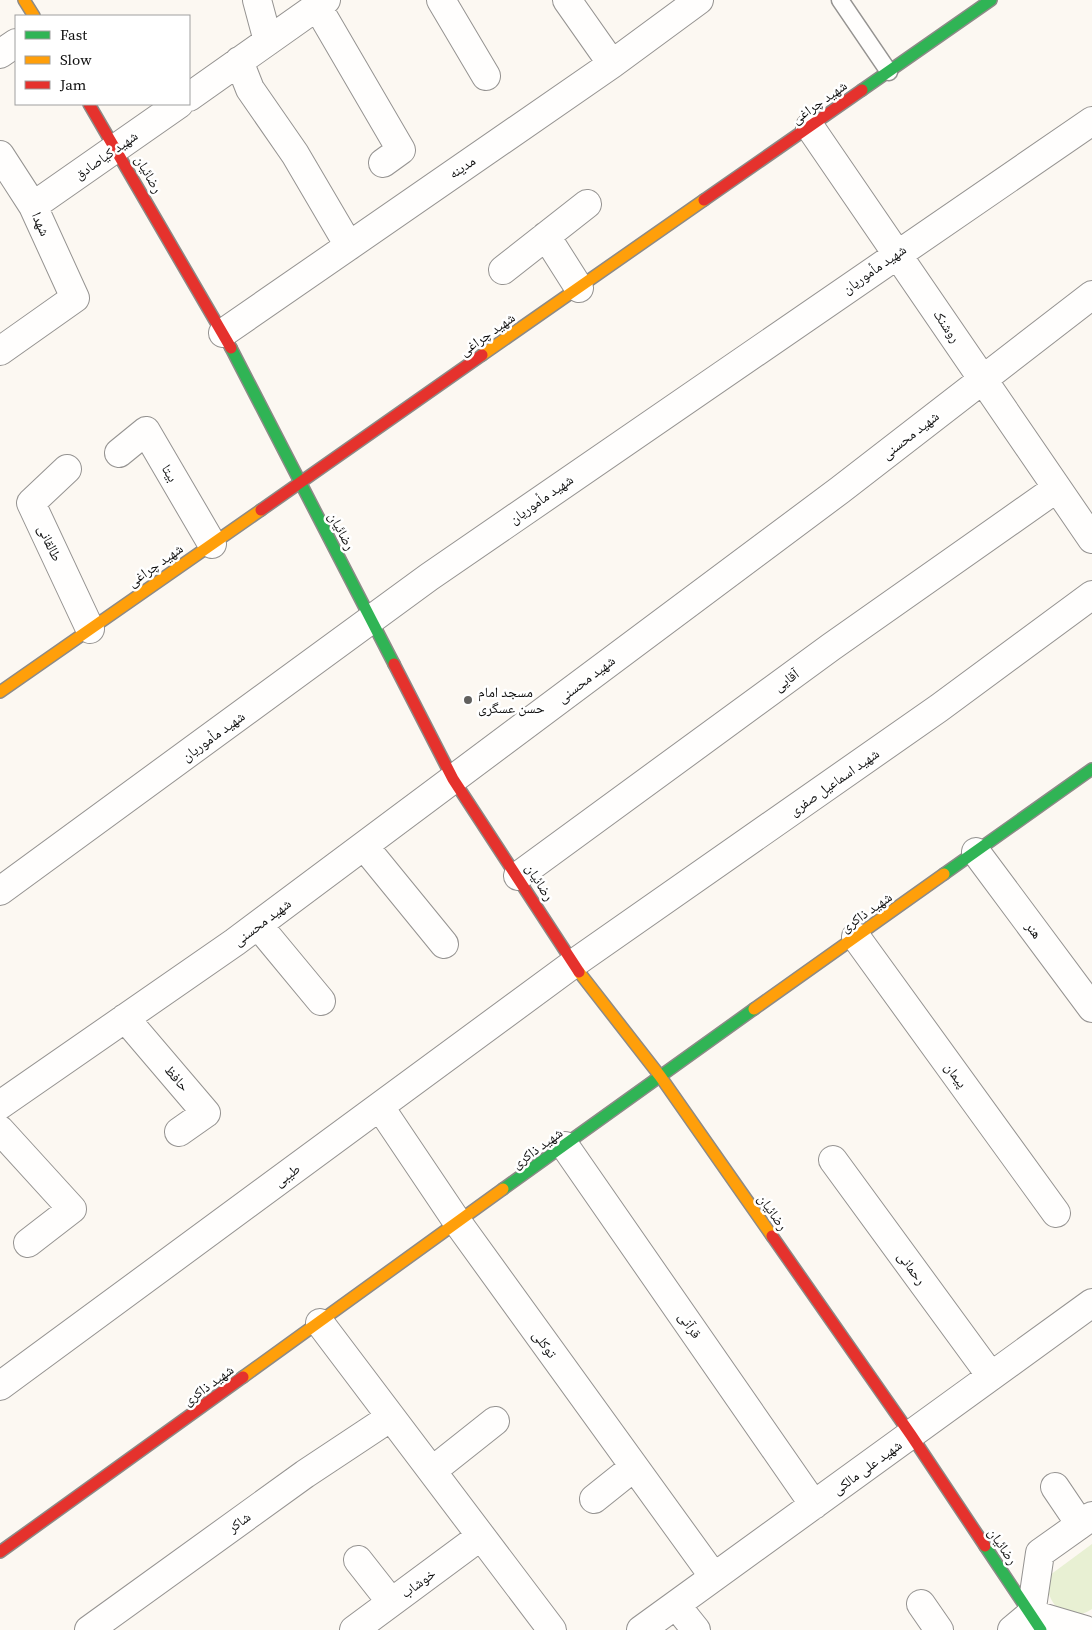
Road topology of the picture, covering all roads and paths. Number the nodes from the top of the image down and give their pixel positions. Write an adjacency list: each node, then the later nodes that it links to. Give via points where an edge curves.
1 (24, 0): 10 (street)
2 (257, 0): 11 (street)
3 (441, 0): 17 (street)
4 (567, 0): 15 (street)
5 (699, 0): 9 (street, مدینه)
6 (840, 0): 16 (lane)
7 (991, 0): 16 (street, شهید چراغی)
8 (322, 3): 11 (street); 25 (street, via 401,150)
9 (668, 9): 15 (street, مدینه)
10 (33, 15)
11 (268, 41): 14 (street)
12 (15, 44): 13 (street)
13 (0, 54)
14 (239, 61): 18 (street); 29 (street, via 250,89 295,154)
15 (612, 64): 29 (street, مدینه)
16 (889, 72): 22 (street, شهید چراغی)
17 (486, 76)
18 (190, 96)
19 (89, 105): 23 (street, رضائیان)
20 (178, 105): 23 (street, شهید کیاصادق)
21 (1092, 121): 30 (street, شهید مأموریان)
22 (810, 127): 30 (street, روشنک); 32 (street, شهید چراغی)
23 (116, 148): 27 (street, شهید کیاصادق); 34 (street, رضائیان)
24 (0, 155): 27 (street, شهدا)
25 (383, 163)
26 (587, 204): 28 (street)
27 (33, 206): 35 (street, شهدا, via 75,298)
28 (546, 236): 31 (street); 32 (street)
29 (350, 246): 34 (street, مدینه)
30 (898, 253): 36 (street, روشنک); 44 (street, شهید مأموریان, via 429,577)
31 (502, 270)
32 (579, 288): 39 (street, شهید چراغی)
33 (1092, 295): 36 (street, شهید محسنی)
34 (223, 333): 39 (street, رضائیان)
35 (0, 352)
36 (983, 379): 40 (street, روشنک); 48 (street, شهید محسنی)
37 (120, 453): 42 (street, بیتا, via 146,431)
38 (67, 469): 45 (street, طالقانی, via 31,503)
39 (300, 484): 42 (street, شهید چراغی); 44 (street, رضائیان)
40 (1057, 488): 41 (street, روشنک); 51 (street, آقایی, via 831,647)
41 (1089, 528)
42 (212, 544): 45 (street, شهید چراغی)
43 (1092, 595): 56 (street, شهید اسماعیل صفری, via 939,708)
44 (372, 620): 48 (street, رضائیان); 52 (street, شهید مأموریان)
45 (90, 629): 46 (street, شهید چراغی)
46 (0, 692)
47 (1092, 769): 50 (street, شهید ذاکری)
48 (453, 779): 49 (street, شهید محسنی); 51 (street, رضائیان)
49 (364, 846): 53 (street, شهید محسنی); 55 (street)
50 (976, 852): 54 (street, شهید ذاکری); 58 (street, هنر)
51 (518, 876): 56 (street, رضائیان)
52 (0, 891)
53 (258, 925): 57 (street); 59 (street, شهید محسنی)
54 (856, 937): 60 (street, شهید ذاکری); 67 (street, پیمان)
55 (444, 944)
56 (574, 964): 60 (street, رضائیان); 62 (street, طیبی)
57 (321, 1001)
58 (1092, 1008)
59 (125, 1018): 61 (street, شهید محسنی); 64 (street, حافظ, via 206,1113)
60 (660, 1076): 65 (street, شهید ذاکری); 76 (street, رضائیان)
61 (0, 1106)
62 (380, 1107): 68 (street, توکلی); 73 (street, طیبی)
63 (0, 1130): 69 (street, via 72,1209)
64 (179, 1132)
65 (565, 1146): 68 (street, شهید ذاکری); 81 (street, قرآنی)
66 (833, 1160): 72 (street, رحمانی)
67 (1056, 1213)
68 (458, 1223): 71 (street, شهید ذاکری); 77 (street, توکلی)
69 (28, 1243)
70 (1092, 1303): 72 (street, شهید علی مالکی)
71 (320, 1323): 74 (street); 84 (street, شهید ذاکری)
72 (991, 1376): 76 (street, شهید علی مالکی)
73 (0, 1386)
74 (391, 1417): 78 (street); 92 (street, شاکر, via 304,1474)
75 (496, 1421): 78 (street)
76 (911, 1435): 81 (street, شهید علی مالکی); 90 (street, رضائیان)
77 (634, 1467): 80 (street); 86 (street, توکلی)
78 (432, 1472): 83 (street)
79 (1054, 1487): 82 (street)
80 (594, 1499)
81 (814, 1505): 86 (street, شهید علی مالکی)
82 (1086, 1520): 90 (street, via 1040,1553)
83 (481, 1536): 87 (street, خوشاب); 94 (street)
84 (0, 1552)
85 (358, 1560): 87 (street)
86 (714, 1577): 88 (street, شهید علی مالکی)
87 (392, 1602): 93 (street, خوشاب)
88 (676, 1604): 95 (street, شهید علی مالکی); 96 (street)
89 (921, 1604): 97 (street)
90 (1028, 1625): 98 (street)
91 (1092, 1626): 98 (street)
92 (89, 1630)
93 (354, 1630)
94 (552, 1630)
95 (641, 1630)
96 (696, 1630)
97 (938, 1630)
98 (1086, 1630)

